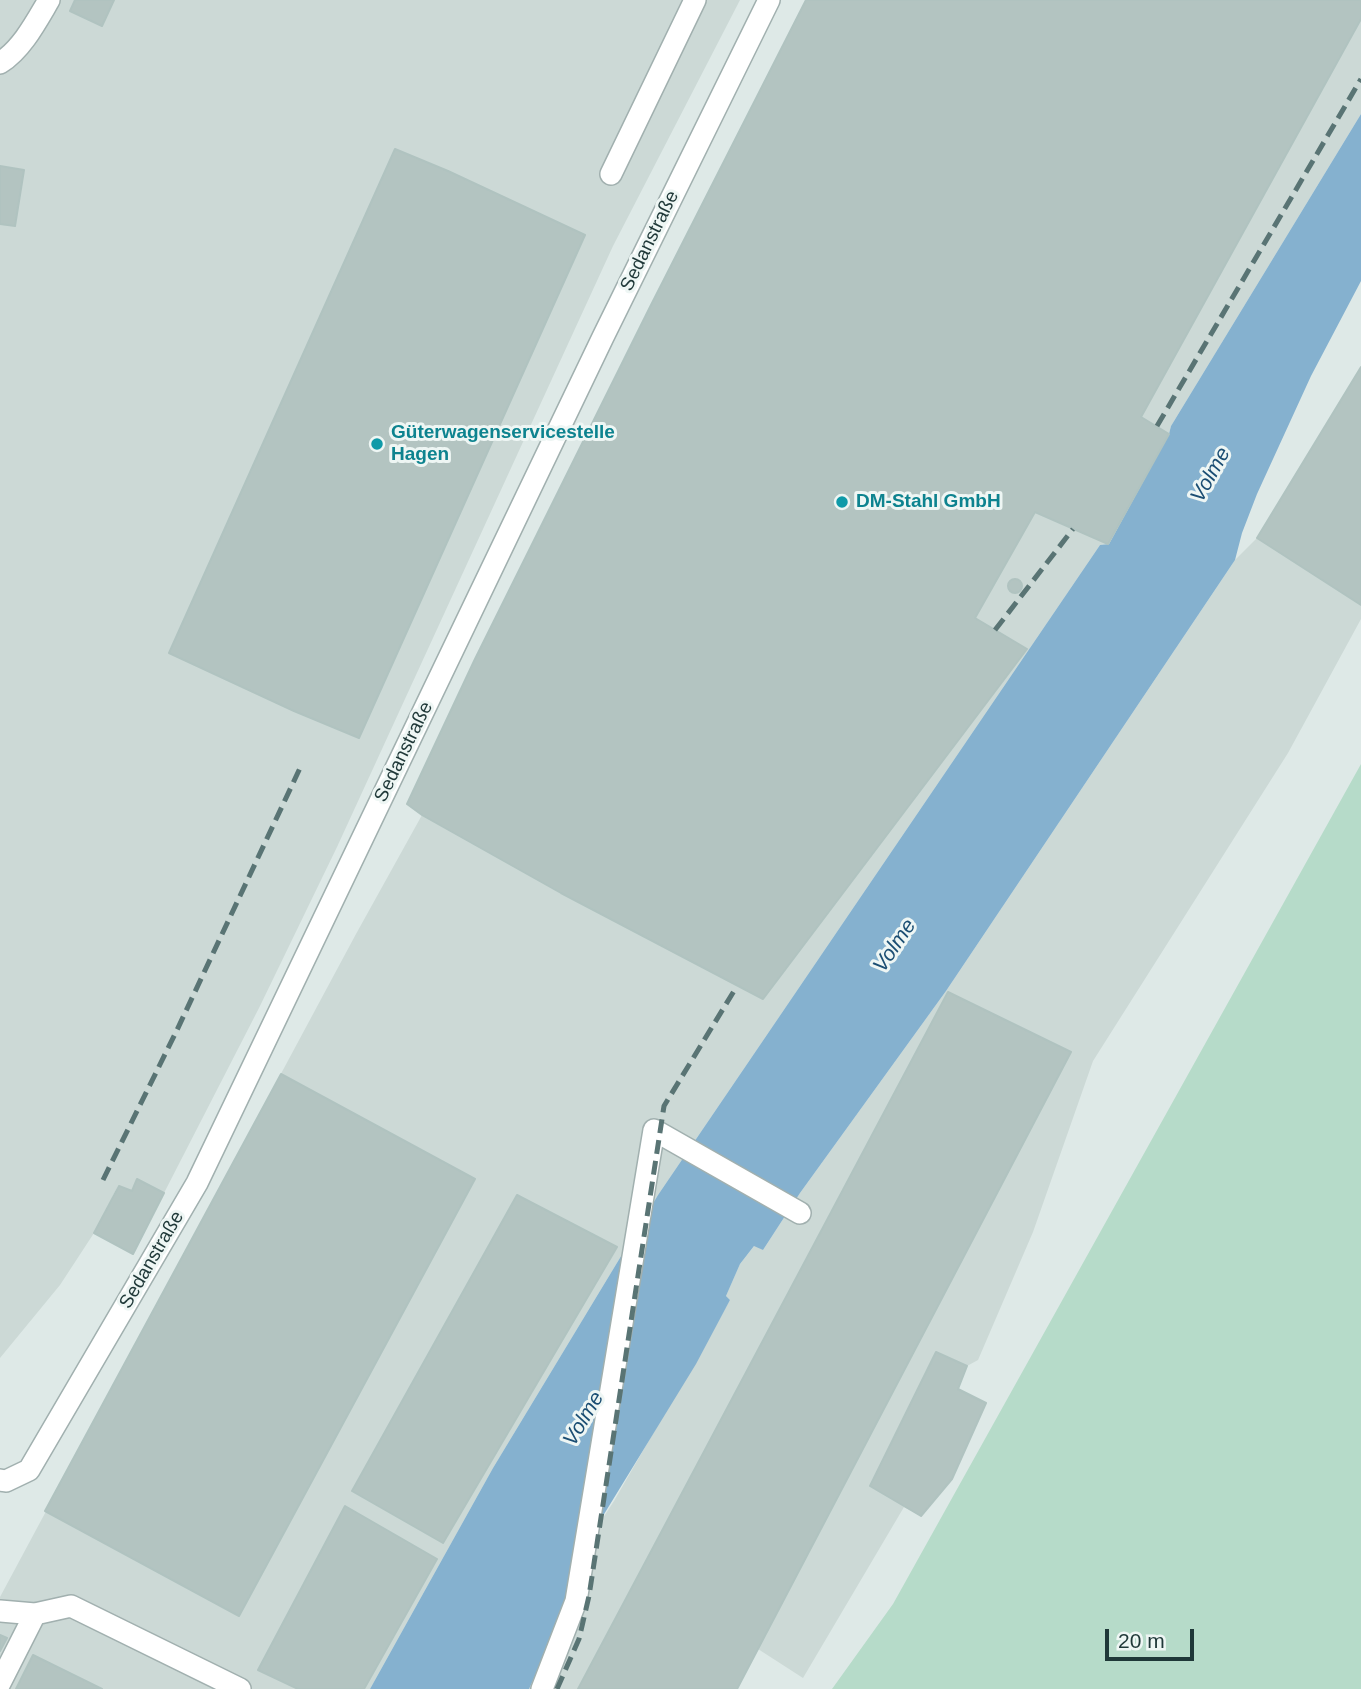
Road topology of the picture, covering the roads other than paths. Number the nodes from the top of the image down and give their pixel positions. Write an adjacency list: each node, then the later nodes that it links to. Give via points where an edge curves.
1 (50, 0): 4 (street, via 32,30)
2 (695, 0): 5 (street)
3 (769, 0): 7 (street, Sedanstraße, via 197,1183 29,1470)
4 (0, 63)
5 (611, 174)
6 (800, 1213): 12 (street, via 654,1130 576,1601)
7 (2, 1486)
8 (0, 1611): 9 (street)
9 (35, 1614): 10 (street); 11 (street, via 71,1606)
10 (0, 1683)
11 (240, 1689)
12 (542, 1689)

